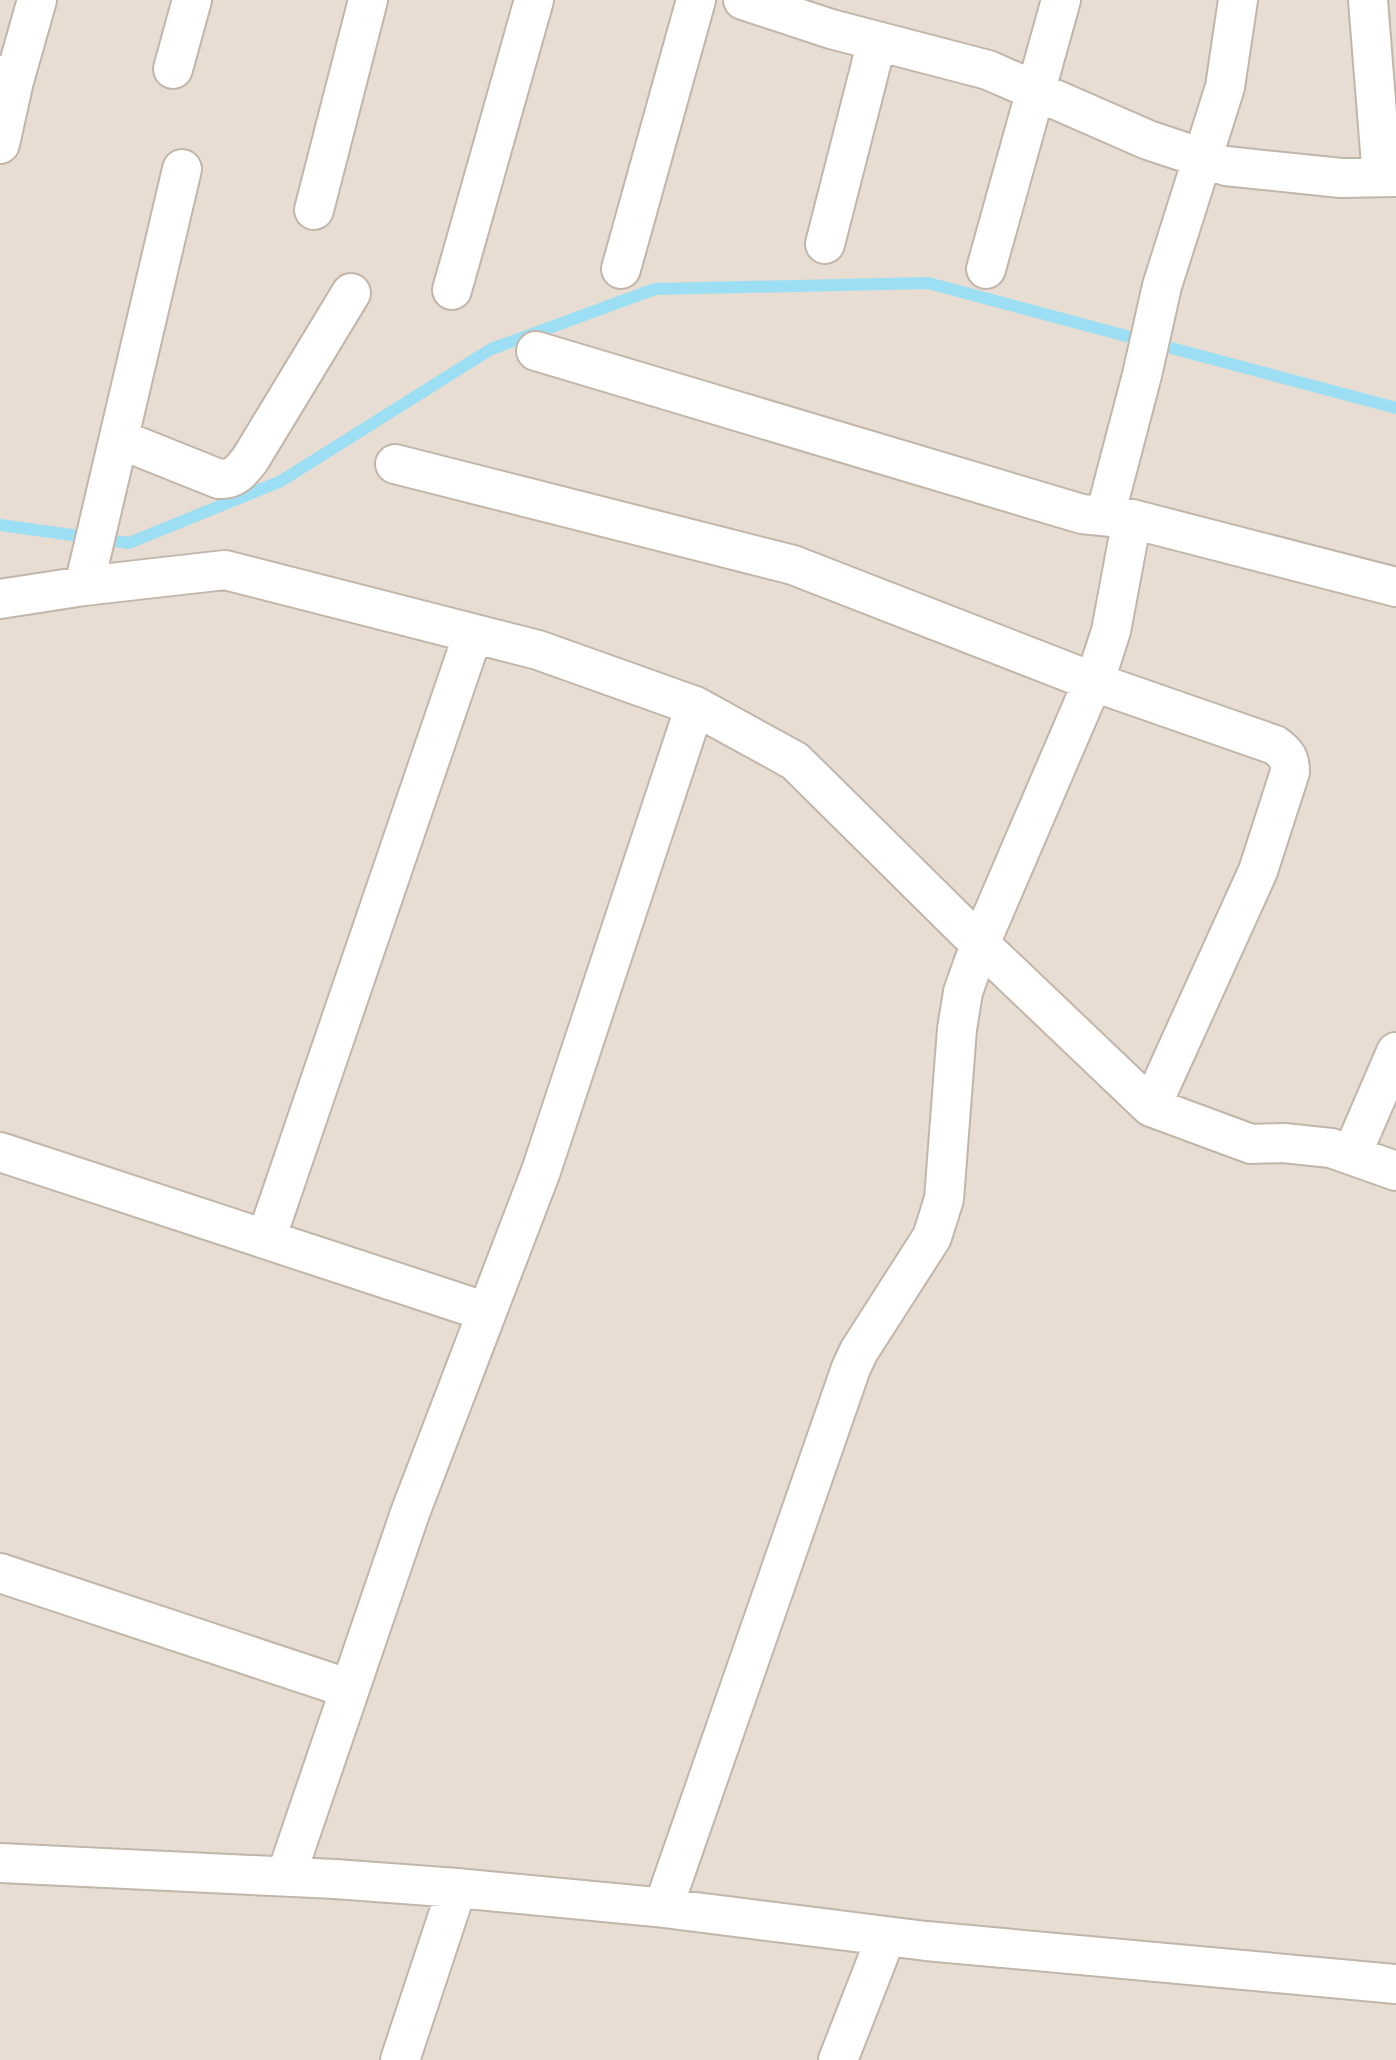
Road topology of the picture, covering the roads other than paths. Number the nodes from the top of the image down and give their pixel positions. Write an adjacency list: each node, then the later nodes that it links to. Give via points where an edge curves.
1 (37, 0): 13 (street)
2 (192, 0): 12 (street)
3 (368, 0): 19 (street)
4 (534, 0): 23 (street)
5 (696, 0): 21 (street)
6 (743, 0): 10 (street)
7 (1061, 0): 14 (street)
8 (1238, 0): 16 (street, via 1225,87)
9 (1368, 0): 18 (street)
10 (836, 15): 11 (street)
11 (877, 41): 14 (street, via 988,70); 20 (street)
12 (173, 69)
13 (7, 78): 15 (street)
14 (1035, 91): 16 (street); 22 (street)
15 (0, 144)
16 (1203, 158): 18 (street, via 1226,166 1341,178); 28 (street, via 1162,286)
17 (182, 169): 26 (street)
18 (1389, 177)
19 (314, 210)
20 (825, 244)
21 (621, 269)
22 (986, 269)
23 (452, 290)
24 (351, 293): 26 (street, via 251,458 233,477 219,479)
25 (536, 351): 28 (street, via 1082,514)
26 (119, 439): 29 (street)
27 (395, 464): 33 (street, via 793,565)
28 (1119, 518): 30 (street); 33 (street, via 1111,631)
29 (87, 577): 31 (street); 32 (street, via 225,570)
30 (1396, 587)
31 (0, 599)
32 (473, 634): 34 (street, via 538,650); 41 (street)
33 (1094, 682): 35 (street); 37 (street, via 1275,745 1290,761 1258,871)
34 (695, 706): 35 (street, via 795,761); 42 (street, via 541,1171)
35 (980, 944): 37 (street); 48 (street, via 957,1029 939,1219 859,1351 846,1382)
36 (1396, 1052): 39 (street)
37 (1151, 1107): 39 (street, via 1251,1144 1284,1143)
38 (0, 1152): 41 (street)
39 (1352, 1154): 40 (street)
40 (1396, 1171)
41 (266, 1239): 42 (street)
42 (487, 1312): 44 (street)
43 (0, 1573): 44 (street)
44 (350, 1689): 46 (street)
45 (0, 1863): 46 (street)
46 (286, 1876): 47 (street)
47 (457, 1888): 48 (street); 51 (street)
48 (663, 1908): 49 (street)
49 (886, 1937): 50 (street); 52 (street)
50 (1396, 1984)
51 (400, 2060)
52 (838, 2060)

